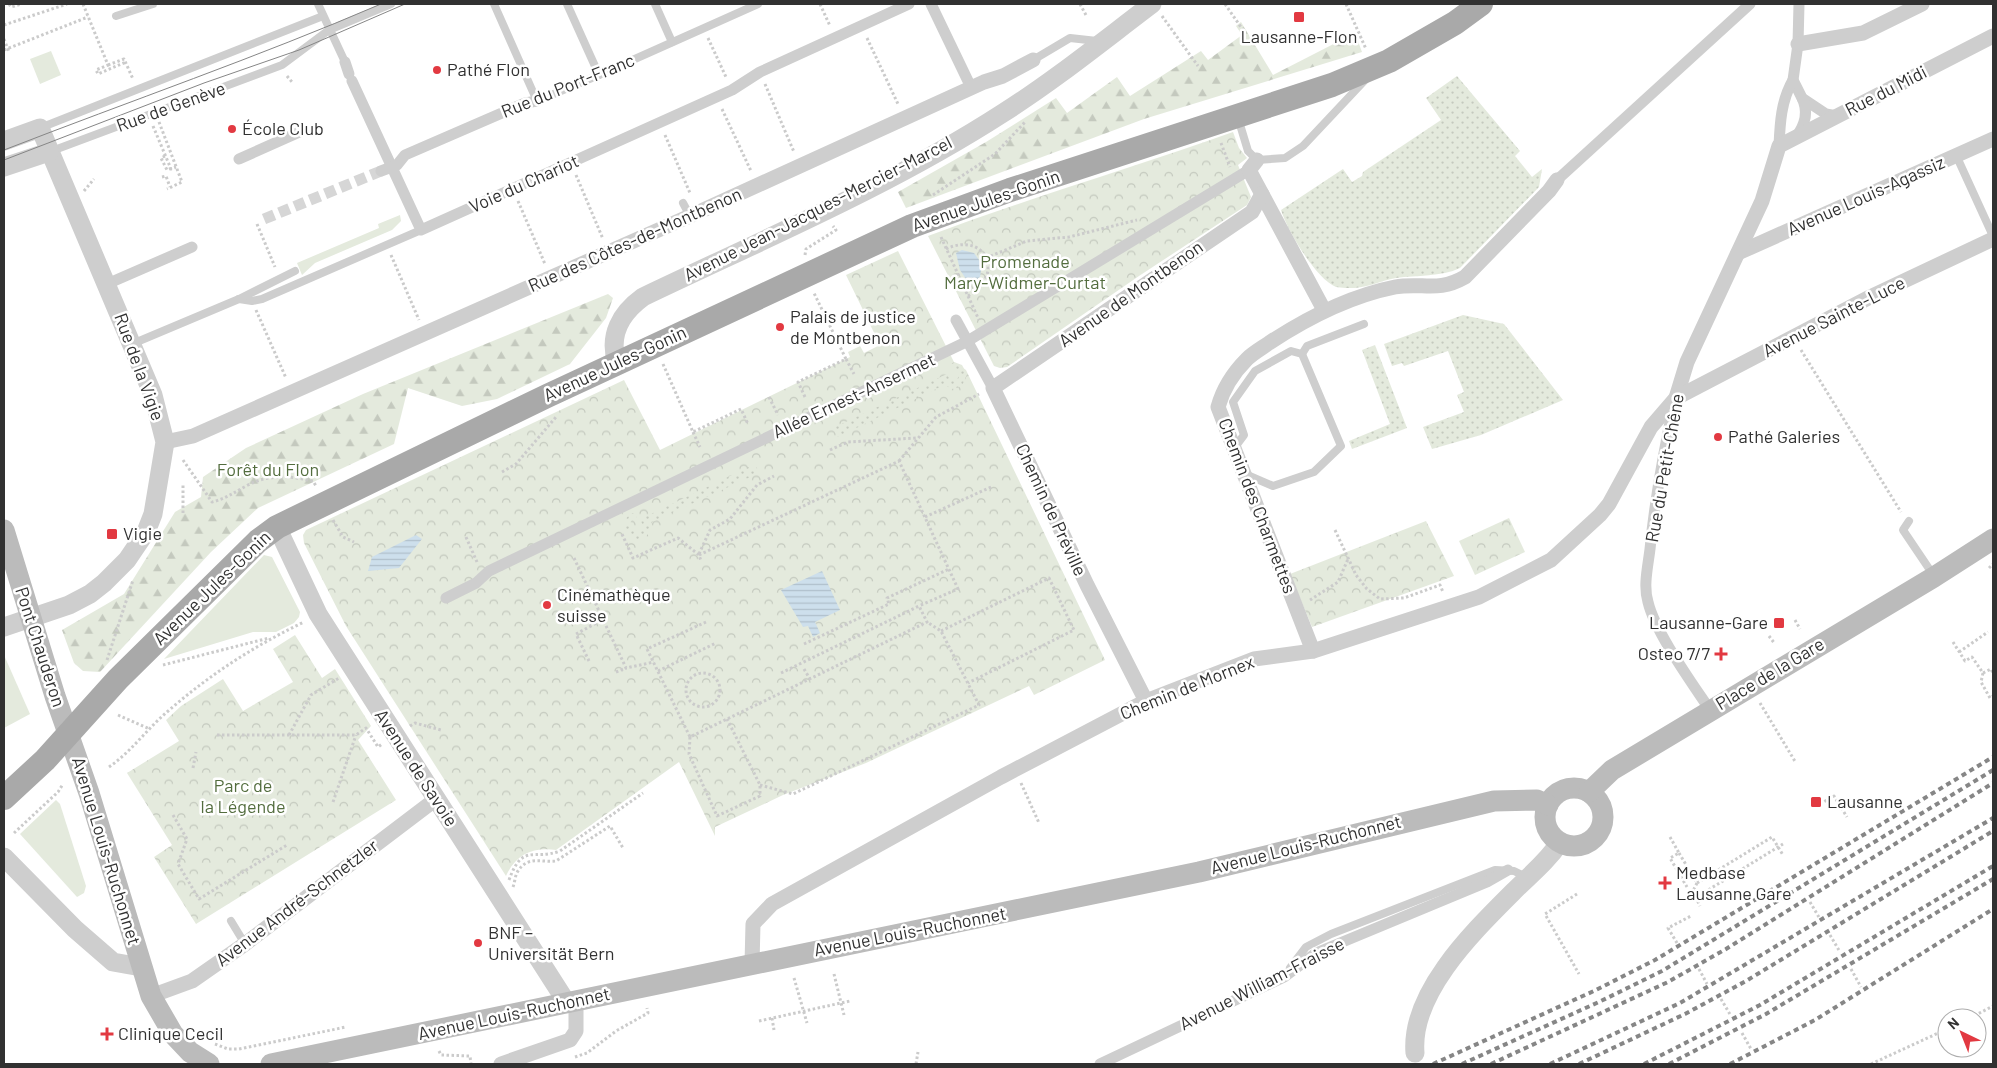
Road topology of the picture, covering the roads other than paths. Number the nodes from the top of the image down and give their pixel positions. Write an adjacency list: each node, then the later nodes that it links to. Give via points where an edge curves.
1 (153, 4): 16 (lane)
2 (318, 4): 17 (lane)
3 (391, 4): 18 (lane, Rue de Genève)
4 (494, 4): 30 (lane)
5 (568, 4): 26 (lane)
6 (655, 4): 20 (lane)
7 (758, 4): 14 (lane, Rue du Port-Franc)
8 (909, 4): 47 (street, Voie du Chariot, via 760,72 732,90)
9 (931, 4): 28 (street)
10 (1481, 4): 24 (main road, Avenue Jules-Gonin, via 1455,23)
11 (1750, 4): 45 (street)
12 (1799, 4): 22 (street, Rue du Petit-Chêne)
13 (1922, 4): 22 (street, via 1863,33)
14 (746, 6): 20 (lane, Rue du Port-Franc)
15 (1156, 8): 21 (street, Avenue Jean-Jacques-Mercier-Marcel)
16 (116, 16)
17 (323, 16): 18 (lane); 33 (lane, Rue de Genève)
18 (329, 30): 25 (lane); 39 (lane, Rue de Genève, via 282,65)
19 (1993, 36): 32 (street, Rue du Midi)
20 (672, 42): 26 (lane, Rue du Port-Franc)
21 (1102, 42): 23 (lane, Rue des Côtes-de-Montbenon, via 1070,38); 60 (street, Avenue Jean-Jacques-Mercier-Marcel, via 1002,114 908,167 643,296 619,322 613,351)
22 (1798, 44): 27 (street, Rue du Petit-Chêne)
23 (1032, 60): 63 (street, Rue des Côtes-de-Montbenon, via 1003,76 687,210 552,278 428,333 193,436)
24 (1372, 60): 31 (main road, Avenue Jules-Gonin, via 1332,85); 42 (lane, via 1304,146 1284,158)
25 (344, 62): 44 (street)
26 (599, 75): 30 (lane, Rue du Port-Franc)
27 (1793, 80): 29 (street); 38 (street, Rue du Petit-Chêne, via 1780,116)
28 (968, 81)
29 (1802, 98): 32 (street, via 1826,114); 35 (street, via 1807,108 1806,115)
30 (537, 100): 44 (street, Rue du Port-Franc, via 405,155 397,165)
31 (1237, 116): 42 (lane); 60 (main road, Avenue Jules-Gonin, via 928,219)
32 (1837, 116): 35 (street, Rue du Midi)
33 (40, 128): 37 (street, Rue de Genève); 39 (street, Rue de la Vigie)
34 (304, 130): 41 (street)
35 (1796, 137): 38 (street, Rue du Midi)
36 (1993, 139): 40 (street, Avenue Louis-Agassiz)
37 (4, 141)
38 (1779, 146): 50 (street, Rue du Petit-Chêne, via 1762,201)
39 (49, 152): 43 (street, Rue de Genève); 52 (street, Rue de la Vigie)
40 (1956, 156): 48 (lane); 50 (street, Avenue Louis-Agassiz)
41 (239, 159)
42 (1253, 165): 46 (street); 57 (street, Allée Ernest-Ansermet, via 1234,180)
43 (4, 167)
44 (386, 170): 47 (street)
45 (1558, 180): 54 (street, via 1485,258 1452,285 1393,288)
46 (1262, 194): 54 (street); 61 (street, Avenue de Montbenon, via 1252,212)
47 (420, 230): 53 (lane, Voie du Chariot, via 262,299)
48 (1993, 237): 62 (street, Avenue Sainte-Luce)
49 (192, 247): 52 (street)
50 (1738, 253): 62 (street, Rue du Petit-Chêne, via 1687,362)
51 (295, 271): 53 (lane)
52 (107, 284): 58 (street, Rue de la Vigie)
53 (239, 299): 58 (lane)
54 (1324, 310): 64 (street, Chemin des Charmettes, via 1248,358 1223,391 1218,407)
55 (956, 320): 57 (street, Chemin de Préville)
56 (1364, 324): 59 (lane, via 1307,346)
57 (966, 342): 61 (street, Chemin de Préville); 71 (street, Allée Ernest-Ansermet, via 489,571 476,583)
58 (132, 344): 63 (street, Rue de la Vigie, via 153,396)
59 (1302, 354): 64 (lane, via 1291,351 1254,371 1233,402 1244,435); 65 (lane, via 1341,446 1314,472 1273,486)
60 (617, 363): 67 (main road, Avenue Jules-Gonin)
61 (993, 388): 74 (street, Chemin de Préville)
62 (1676, 398): 73 (street, Chemin de Mornex, via 1651,427 1609,504 1551,560 1479,597); 75 (street, Rue du Petit-Chêne, via 1656,493 1647,601 1666,641)
63 (164, 442): 72 (street, Rue de la Vigie, via 153,514 146,532 127,560 90,594 69,605)
64 (1235, 447): 65 (street, Chemin des Charmettes)
65 (1245, 474): 73 (street, Chemin des Charmettes)
66 (1909, 521): 70 (lane, via 1903,530)
67 (277, 527): 76 (main road, Avenue Jules-Gonin, via 258,541 125,672); 79 (street, Avenue de Savoie, via 318,614)
68 (4, 530): 76 (main road, Pont Chauderon)
69 (1993, 538): 70 (main road, Place de la Gare)
70 (1934, 577): 75 (main road, Place de la Gare)
71 (446, 598)
72 (4, 627)
73 (1313, 651): 74 (street, Chemin de Mornex, via 1254,659)
74 (1146, 701): 91 (street, Chemin de Mornex, via 772,904 753,924)
75 (1710, 710): 77 (main road, Place de la Gare, via 1612,770)
76 (69, 736): 78 (main road, Avenue Jules-Gonin); 92 (main road, Avenue Louis-Ruchonnet, via 90,793)
77 (1589, 792): 80 (main road, via 1570,788 1561,791); 81 (main road, via 1602,810 1599,831 1582,844)
78 (4, 798)
79 (436, 799): 88 (street, Avenue André-Schnetzler); 94 (street, Avenue de Savoie, via 504,889)
80 (1548, 805): 81 (main road, via 1545,813 1548,830); 85 (main road, Avenue Louis-Ruchonnet, via 1537,800 1494,800 1199,872)
81 (1560, 842): 84 (street, via 1543,865)
82 (4, 856): 92 (street, Avenue Louis-Ruchonnet, via 75,929 113,962)
83 (1508, 870): 84 (lane); 99 (street, Avenue William-Fraisse, via 1316,953 1284,977)
84 (1528, 878): 95 (street, via 1481,926 1430,990 1416,1027)
85 (970, 920): 87 (lane); 89 (main road, Avenue Louis-Ruchonnet)
86 (230, 921): 88 (lane)
87 (940, 936)
88 (244, 944): 93 (street, Avenue André-Schnetzler, via 192,981)
89 (838, 946): 90 (lane); 91 (main road, Avenue Louis-Ruchonnet)
90 (862, 952)
91 (752, 964): 94 (main road, Avenue Louis-Ruchonnet)
92 (141, 966): 93 (main road, Avenue Louis-Ruchonnet)
93 (151, 996): 96 (main road, Avenue Louis-Ruchonnet, via 173,1034 190,1052)
94 (571, 1002): 97 (main road, Avenue Louis-Ruchonnet); 98 (street, via 576,1031 570,1040)
95 (1415, 1053)
96 (209, 1064)
97 (271, 1064)
98 (501, 1064)
99 (1100, 1064)

